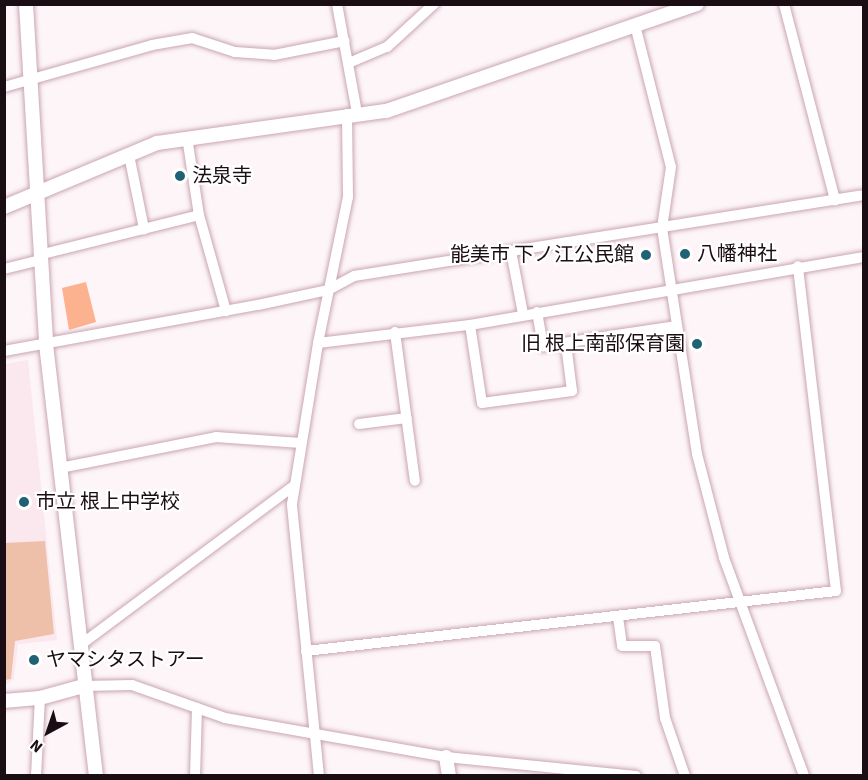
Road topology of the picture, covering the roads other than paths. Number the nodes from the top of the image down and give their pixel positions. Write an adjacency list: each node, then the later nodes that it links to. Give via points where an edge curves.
1 (26, 4): 9 (street)
2 (337, 4): 7 (street)
3 (434, 4): 8 (street, via 387,47)
4 (697, 4): 6 (street)
5 (784, 4): 16 (street)
6 (635, 25): 11 (street, via 386,111); 19 (street, via 671,167)
7 (345, 41): 8 (street); 9 (street, via 274,55 235,52 192,38)
8 (351, 62): 11 (street)
9 (30, 77): 10 (street); 15 (street)
10 (6, 82)
11 (352, 114): 12 (street); 26 (street, via 348,197)
12 (187, 137): 13 (street, via 157,143); 18 (street)
13 (129, 155): 15 (street); 20 (street)
14 (864, 195): 16 (street)
15 (36, 196): 17 (street); 23 (street)
16 (835, 200): 19 (street)
17 (4, 207)
18 (199, 215): 20 (street); 28 (street)
19 (662, 228): 21 (street); 27 (street)
20 (144, 229): 23 (street)
21 (511, 251): 26 (street, via 354,276); 30 (street)
22 (864, 256): 24 (street)
23 (39, 258): 25 (street); 35 (street)
24 (798, 266): 27 (street); 44 (street, via 836,591)
25 (4, 269)
26 (328, 290): 28 (street); 34 (street)
27 (673, 291): 29 (street); 32 (street)
28 (226, 312): 35 (street)
29 (537, 312): 30 (street); 36 (street, via 543,346)
30 (523, 314): 31 (street)
31 (470, 325): 33 (street); 36 (street, via 482,403 572,391)
32 (677, 326): 36 (street); 44 (street, via 697,454 724,558)
33 (395, 332): 34 (street); 38 (street)
34 (318, 343): 40 (street)
35 (46, 344): 37 (street); 41 (street)
36 (566, 344)
37 (4, 351)
38 (407, 418): 39 (street); 42 (street)
39 (359, 424)
40 (301, 443): 41 (street, via 216,437); 43 (street)
41 (60, 468): 46 (street)
42 (415, 481)
43 (294, 486): 46 (street); 47 (street, via 292,504)
44 (741, 604): 45 (street); 61 (street)
45 (618, 617): 47 (street); 60 (street, via 622,646 655,646 665,718)
46 (79, 646): 48 (street)
47 (306, 651): 52 (street)
48 (84, 686): 49 (street); 51 (street, via 132,685); 55 (street)
49 (40, 698): 50 (street); 54 (street)
50 (4, 701)
51 (197, 708): 52 (street, via 225,718); 56 (street)
52 (314, 732): 53 (street); 57 (street)
53 (446, 757): 58 (street); 59 (street)
54 (36, 776)
55 (96, 776)
56 (195, 776)
57 (319, 776)
58 (449, 776)
59 (636, 776)
60 (685, 776)
61 (804, 776)

